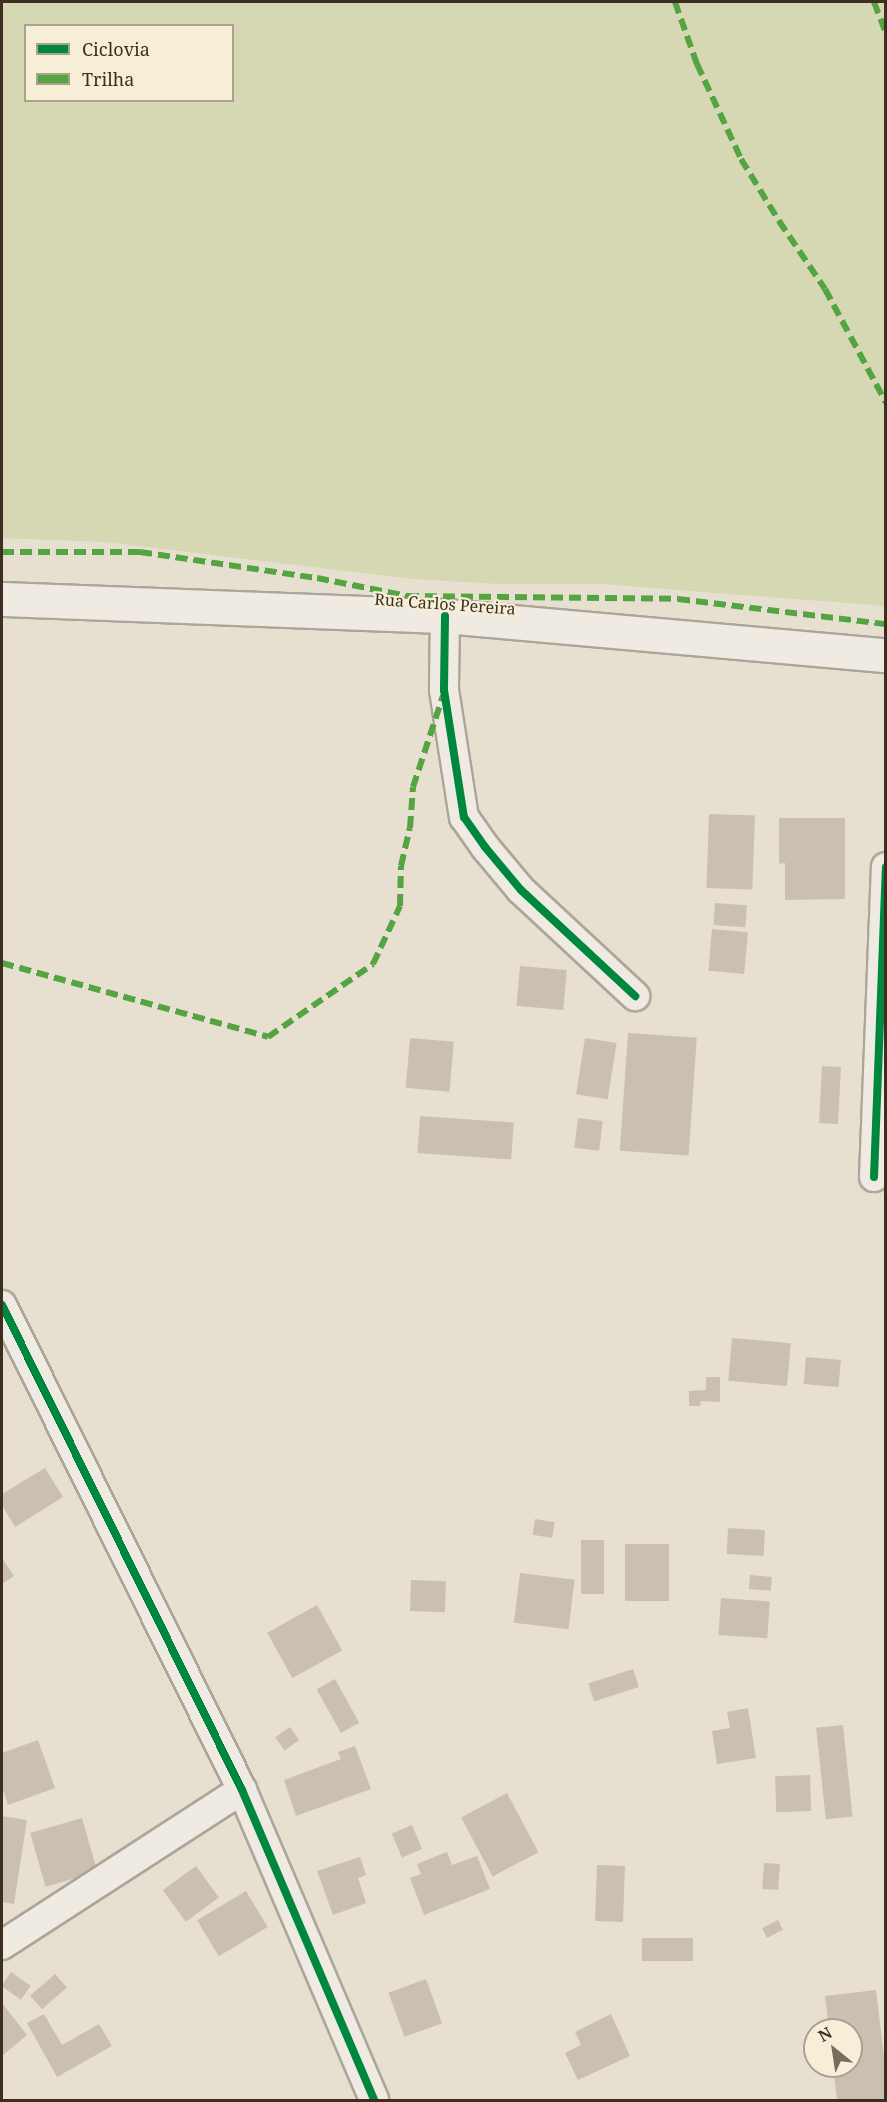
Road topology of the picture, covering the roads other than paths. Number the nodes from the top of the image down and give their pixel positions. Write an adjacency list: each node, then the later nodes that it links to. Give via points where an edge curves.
1 (2, 599): 2 (main road, Rua Carlos Pereira)
2 (445, 616): 3 (main road, Rua Carlos Pereira); 5 (street, via 444,690 464,817 521,890)
3 (885, 655)
4 (885, 867): 6 (street)
5 (636, 996)
6 (874, 1177)
7 (2, 1305): 8 (street)
8 (242, 1790): 9 (street); 10 (street)
9 (2, 1945)
10 (374, 2100)

